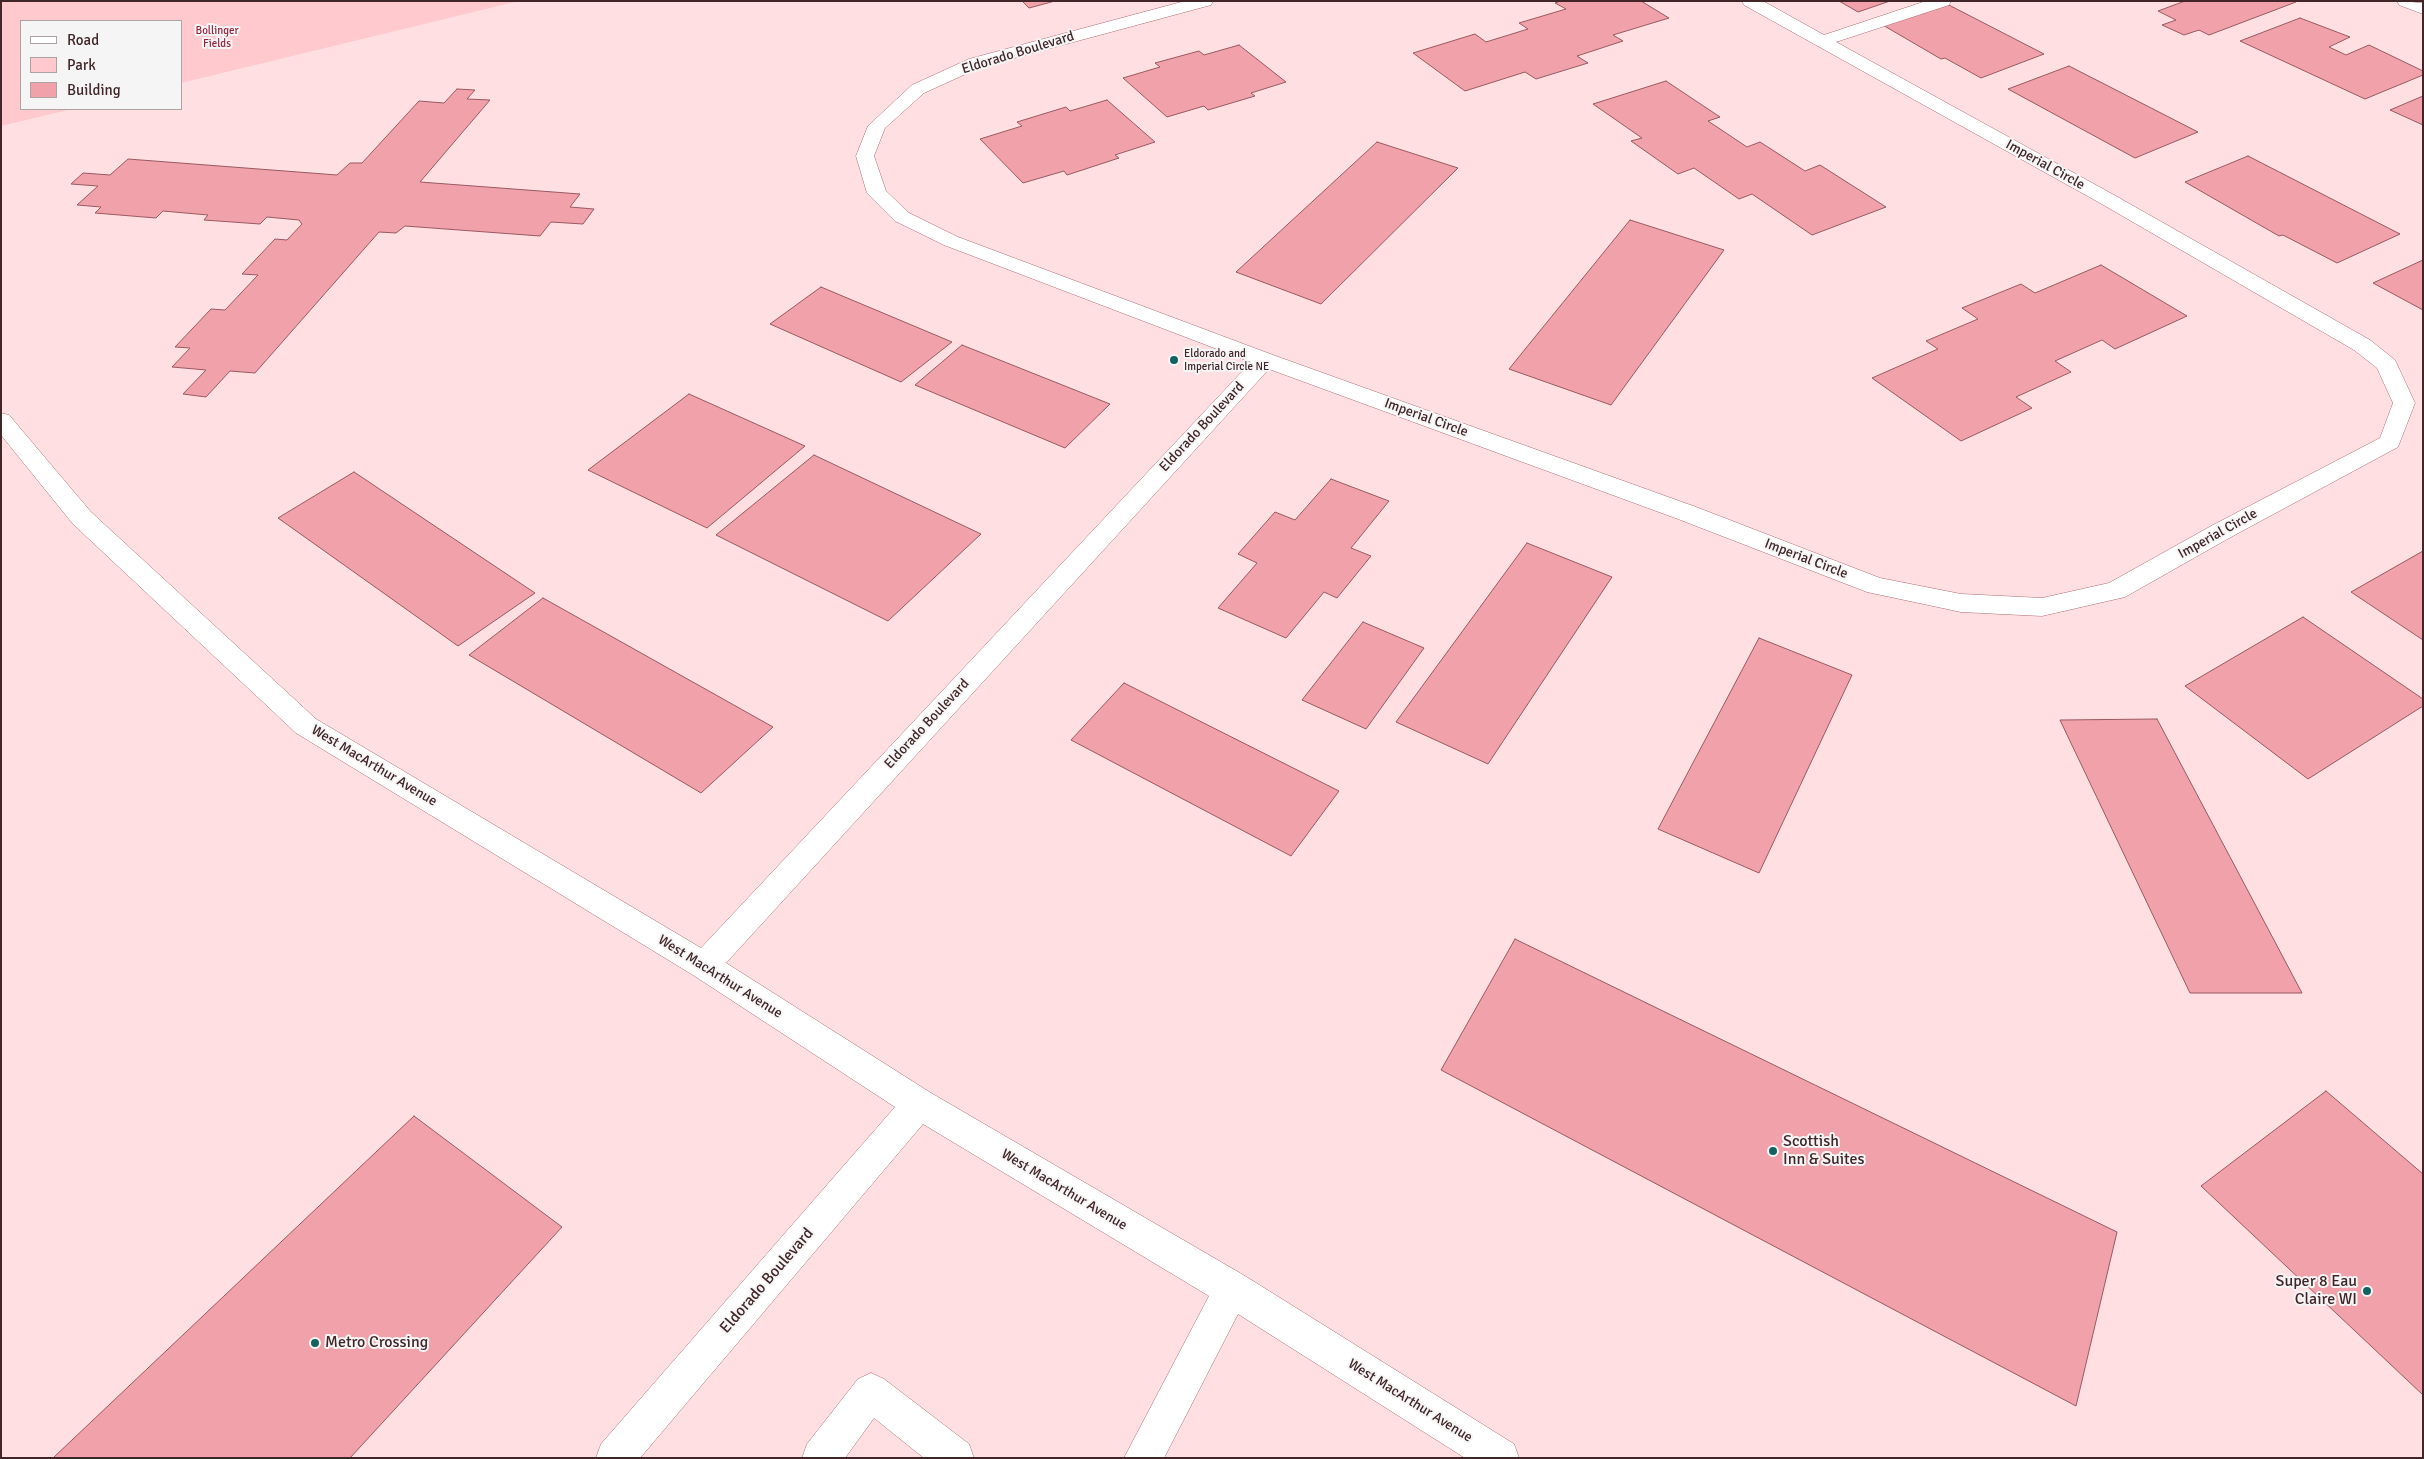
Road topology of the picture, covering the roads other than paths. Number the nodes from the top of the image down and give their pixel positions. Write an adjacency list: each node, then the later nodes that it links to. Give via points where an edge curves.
1 (1750, 1): 6 (street, Imperial Circle)
2 (1943, 1): 6 (street)
3 (2405, 1): 5 (street)
4 (1198, 2): 7 (street, Eldorado Boulevard, via 975,63 918,89 877,126 865,156 876,192 902,217 950,241)
5 (2423, 9)
6 (1822, 41): 7 (street, Imperial Circle, via 2362,345 2387,365 2404,403 2390,442 2116,591 2042,607 1961,603 1876,586 1678,510)
7 (1265, 360): 9 (street, Eldorado Boulevard)
8 (1, 420): 9 (street, West MacArthur Avenue, via 82,518 306,726)
9 (704, 966): 10 (street, West MacArthur Avenue)
10 (919, 1104): 11 (street, West MacArthur Avenue); 12 (street, Eldorado Boulevard)
11 (1232, 1289): 15 (street); 16 (street, West MacArthur Avenue)
12 (616, 1458)
13 (821, 1458): 14 (street, via 871,1392)
14 (956, 1458)
15 (1143, 1458)
16 (1500, 1458)

